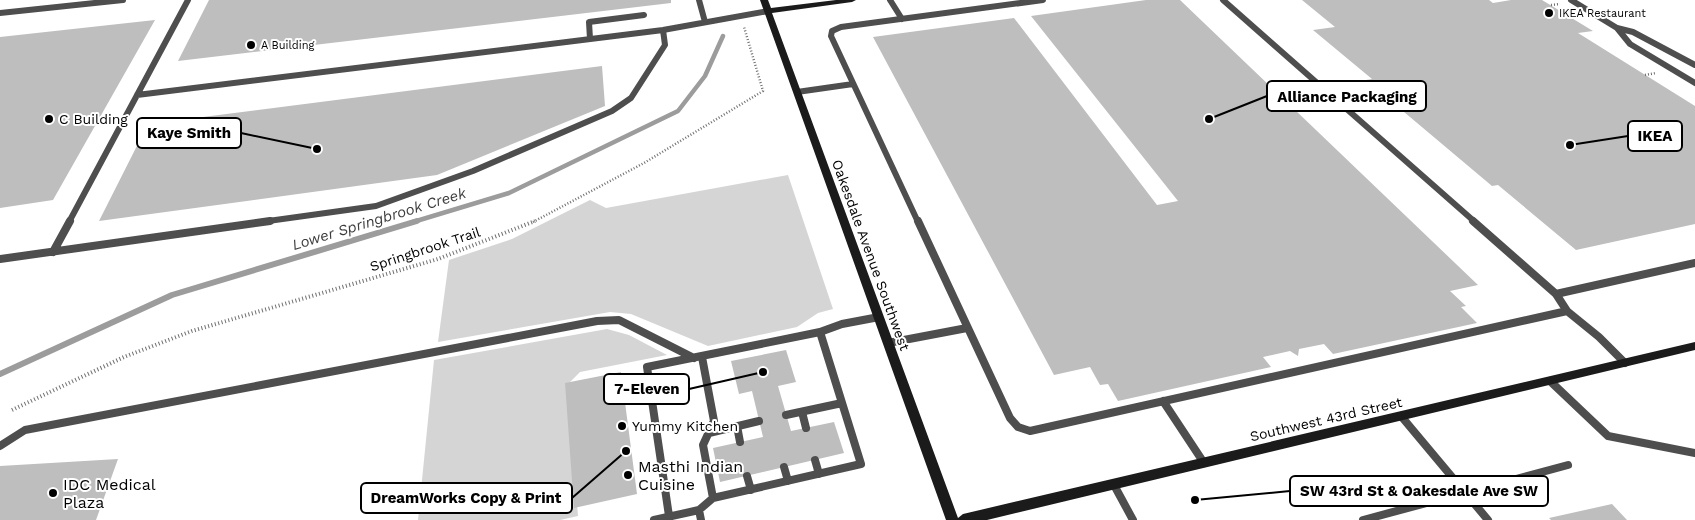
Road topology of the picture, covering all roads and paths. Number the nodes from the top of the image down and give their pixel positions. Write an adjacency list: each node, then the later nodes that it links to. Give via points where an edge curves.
1 (123, 0): 11 (lane)
2 (188, 0): 23 (lane)
3 (699, 0): 14 (lane)
4 (764, 0): 10 (street, Oakesdale Avenue Southwest)
5 (852, 0): 10 (street)
6 (890, 0): 13 (lane)
7 (1043, 0): 13 (lane)
8 (1223, 0): 27 (lane)
9 (1571, 0): 16 (lane)
10 (768, 11): 14 (lane); 22 (street, Oakesdale Avenue Southwest)
11 (0, 13)
12 (644, 15): 18 (lane, via 588,22)
13 (902, 19): 21 (lane, via 832,31 831,36)
14 (705, 22): 17 (lane)
15 (744, 26): 39 (path, Springbrook Trail, via 763,91 644,163 531,223 438,259 192,331 124,358)
16 (1617, 28): 19 (lane, via 1633,32); 20 (lane, via 1630,44)
17 (662, 30): 18 (lane); 24 (lane, via 665,45 631,98 612,111 473,172 376,206)
18 (590, 39): 23 (lane)
19 (1695, 65)
20 (1695, 83)
21 (853, 84): 22 (lane); 30 (lane)
22 (797, 92): 29 (street, Oakesdale Avenue Southwest)
23 (137, 94): 24 (lane)
24 (53, 252): 25 (lane)
25 (0, 259)
26 (1695, 263): 27 (lane)
27 (1556, 294): 28 (lane)
28 (1567, 311): 35 (lane, via 1600,337); 37 (lane)
29 (879, 317): 31 (lane); 32 (street, Oakesdale Avenue Southwest)
30 (967, 328): 32 (lane); 37 (lane, via 1010,418 1018,427 1030,431)
31 (820, 332): 34 (lane); 38 (lane)
32 (888, 343): 65 (street, Oakesdale Avenue Southwest)
33 (1695, 346): 35 (street, Southwest 43rd Street)
34 (698, 357): 46 (lane, via 714,421); 48 (lane, via 619,320 597,321 25,430); 62 (lane, via 647,368)
35 (1625, 363): 36 (street, Southwest 43rd Street)
36 (1550, 381): 42 (street, Southwest 43rd Street); 49 (lane, via 1608,436)
37 (1164, 401): 51 (lane)
38 (842, 403): 40 (lane); 54 (lane, via 862,464)
39 (12, 410)
40 (802, 412): 41 (lane); 45 (lane)
41 (786, 415)
42 (1401, 416): 51 (street, Southwest 43rd Street); 59 (lane)
43 (759, 421): 44 (lane)
44 (737, 426): 46 (lane); 47 (lane)
45 (806, 428)
46 (709, 433): 60 (lane, via 703,445)
47 (740, 442)
48 (0, 446)
49 (1695, 453)
50 (815, 460): 54 (lane)
51 (1204, 463): 57 (street, Southwest 43rd Street)
52 (1568, 465): 59 (lane)
53 (784, 467): 56 (lane)
54 (819, 474): 56 (lane)
55 (748, 476): 58 (lane)
56 (788, 481): 58 (lane)
57 (1114, 485): 66 (street, Southwest 43rd Street); 67 (lane)
58 (751, 490): 60 (lane)
59 (1465, 493): 68 (lane); 69 (lane)
60 (713, 498): 61 (lane)
61 (699, 510): 62 (lane); 64 (lane)
62 (669, 516): 63 (lane)
63 (654, 520)
64 (701, 520)
65 (952, 520)
66 (963, 520)
67 (1133, 520)
68 (1363, 520)
69 (1488, 520)

